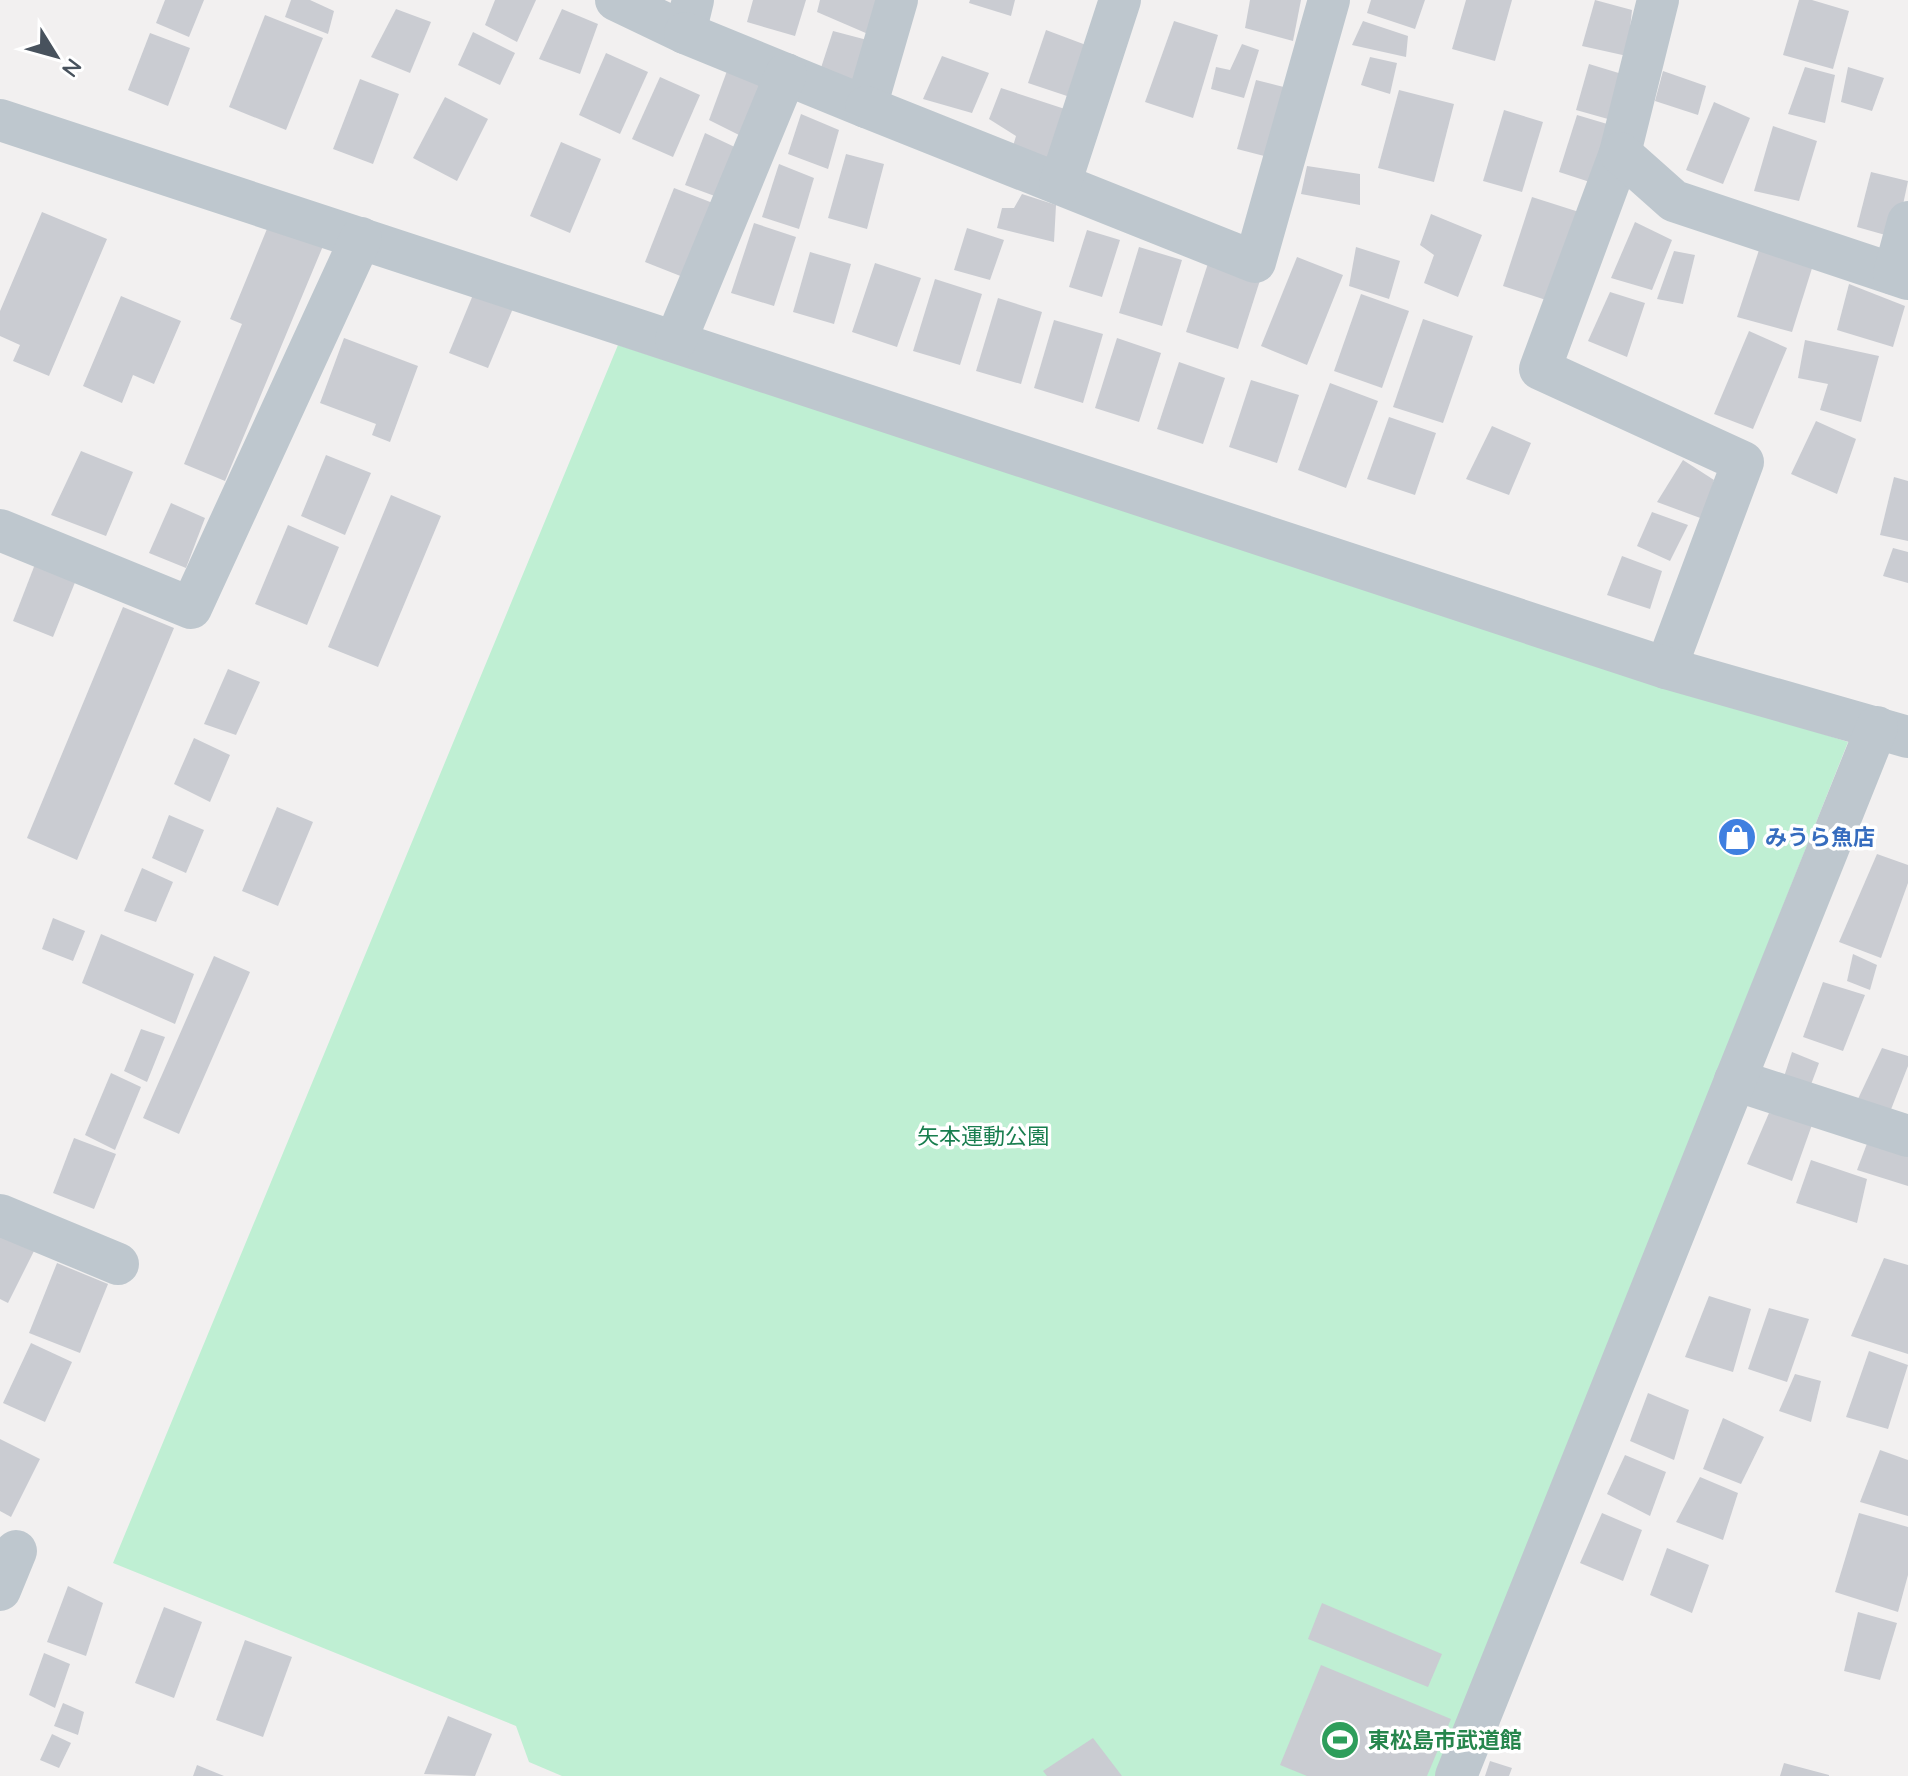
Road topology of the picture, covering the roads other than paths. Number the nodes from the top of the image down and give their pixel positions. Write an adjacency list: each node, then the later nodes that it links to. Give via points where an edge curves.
1 (616, 0): 6 (street)
2 (897, 0): 8 (street)
3 (1120, 0): 11 (street)
4 (1329, 0): 11 (street, via 1255,262)
5 (1658, 0): 10 (street)
6 (689, 16): 7 (street)
7 (786, 74): 8 (street); 15 (street)
8 (866, 107): 11 (street)
9 (0, 120): 13 (street)
10 (1620, 153): 14 (street, via 1674,201); 17 (street, via 1540,369 1743,462)
11 (1060, 184)
12 (1908, 222): 14 (street)
13 (361, 238): 15 (street); 16 (street, via 191,608)
14 (1901, 276)
15 (676, 340): 17 (street)
16 (0, 530)
17 (1666, 668): 18 (street)
18 (1892, 732): 19 (street)
19 (1735, 1080): 20 (street); 25 (street)
20 (1908, 1136)
21 (0, 1215): 22 (street)
22 (118, 1264)
23 (16, 1551): 24 (street)
24 (0, 1590)
25 (1456, 1776)

